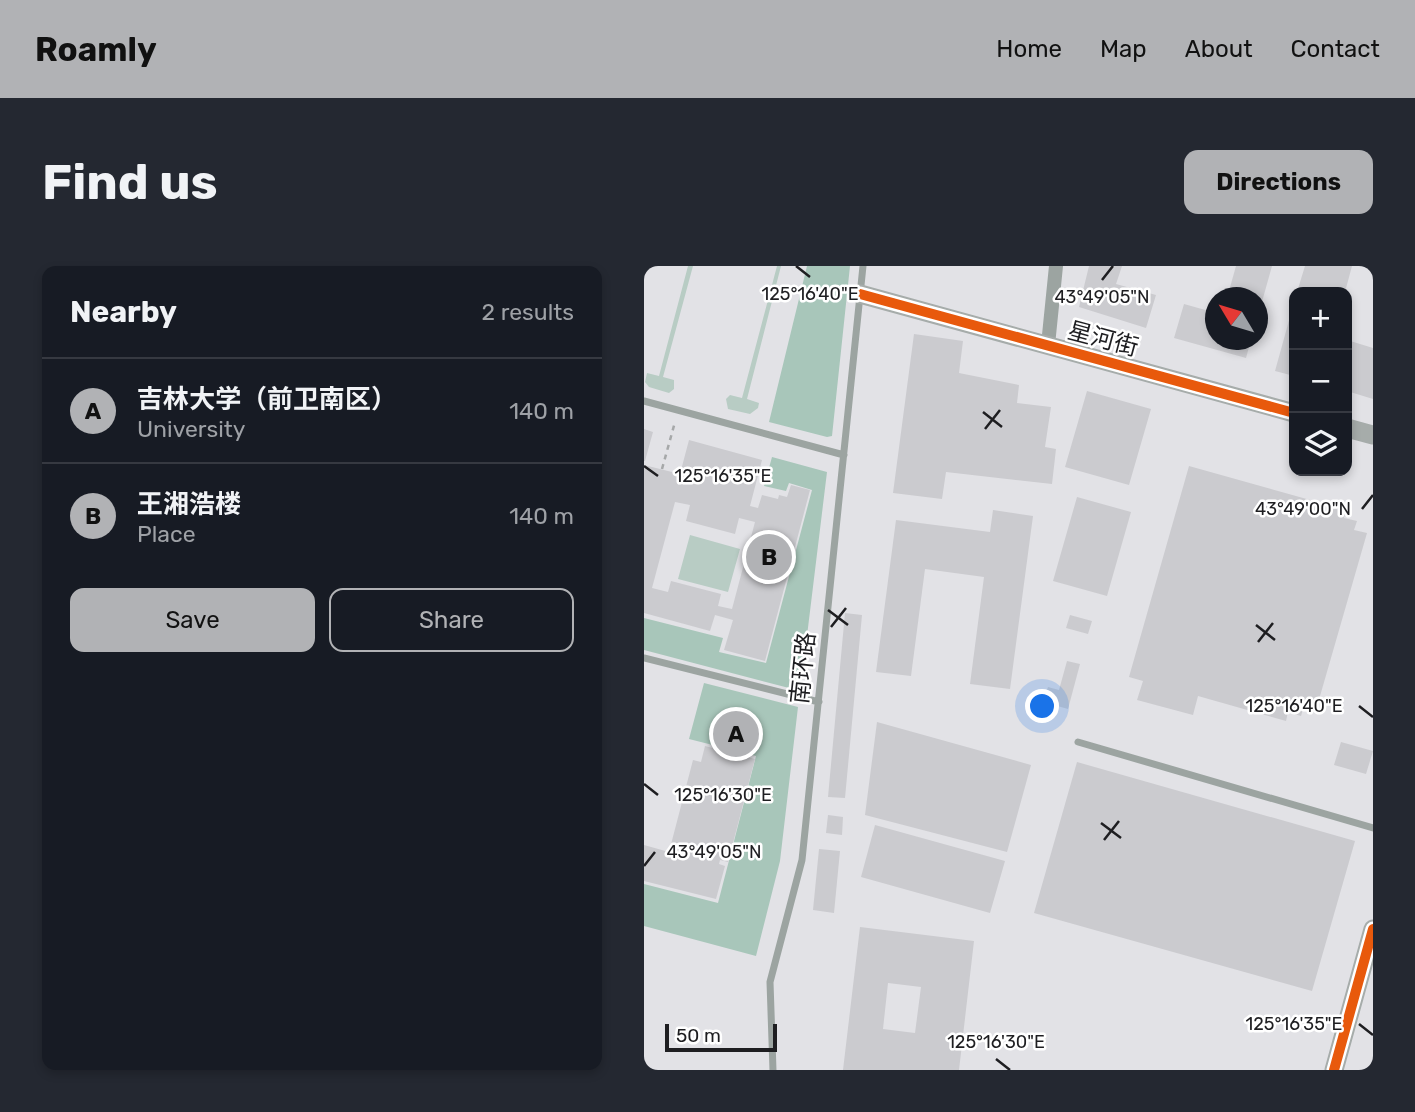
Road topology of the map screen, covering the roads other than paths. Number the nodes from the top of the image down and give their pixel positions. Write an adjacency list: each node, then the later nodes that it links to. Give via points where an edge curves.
1 (863, 266): 3 (lane, 南环路)
2 (1056, 266): 4 (street)
3 (860, 295): 4 (street, 星河街); 9 (lane, 南环路)
4 (1048, 345): 6 (street, 星河街)
5 (644, 401): 9 (lane)
6 (1289, 412)
7 (1352, 429): 8 (street)
8 (1373, 435)
9 (844, 455): 11 (lane, 南环路)
10 (644, 658): 11 (lane)
11 (818, 702): 15 (lane, 南环路, via 802,860 769,982)
12 (1078, 742): 13 (lane)
13 (1373, 828)
14 (1373, 929): 16 (street)
15 (773, 1070)
16 (1334, 1070)

